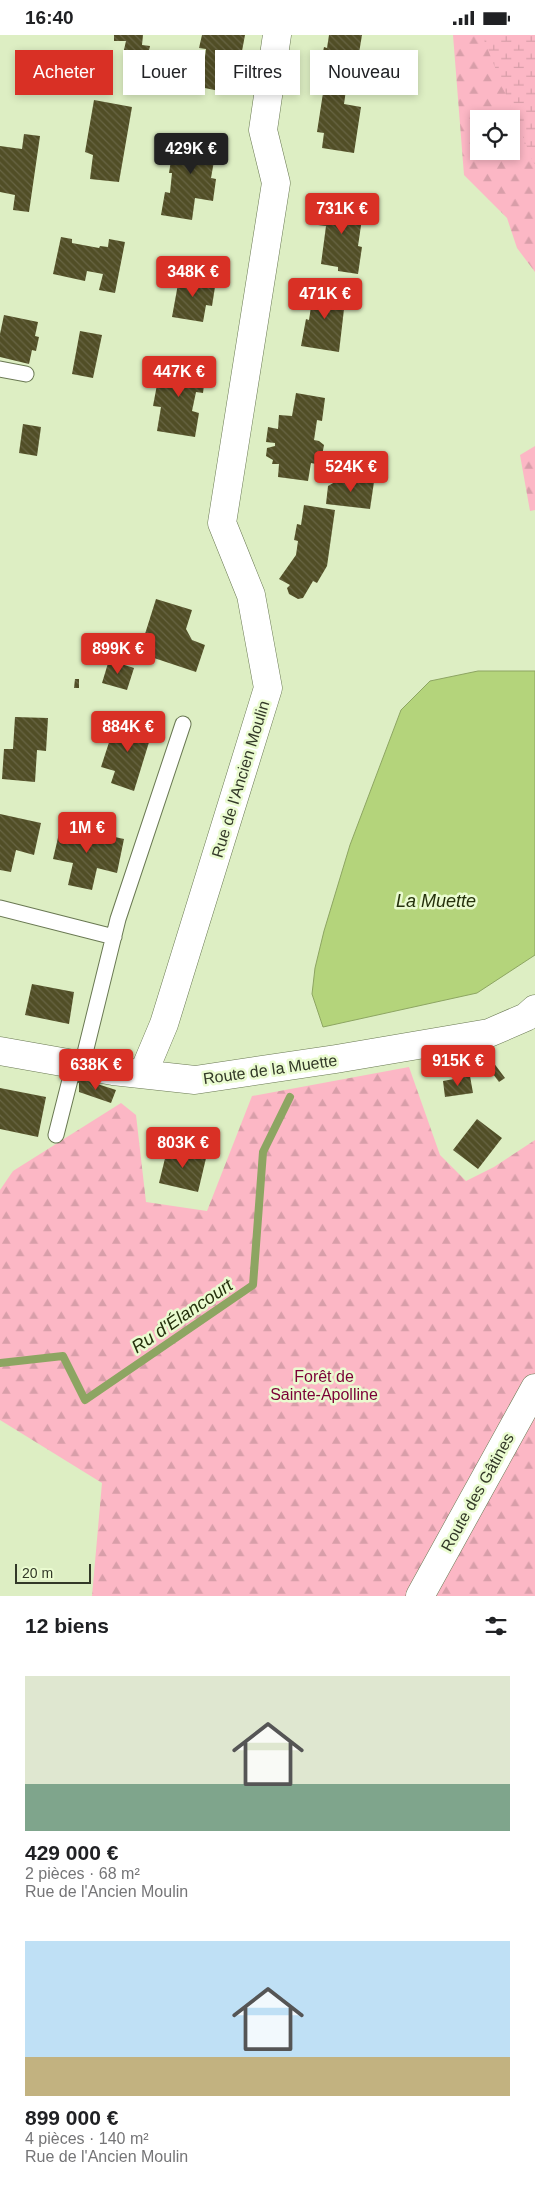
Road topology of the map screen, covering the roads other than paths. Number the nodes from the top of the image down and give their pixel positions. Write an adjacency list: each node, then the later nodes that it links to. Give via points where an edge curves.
1 (277, 35): 10 (street, Rue de l'Ancien Moulin, via 264,130 276,183 222,523 251,595 268,688 164,1024)
2 (0, 369): 3 (lane)
3 (26, 374)
4 (183, 724): 6 (lane)
5 (0, 908): 6 (lane)
6 (114, 937): 9 (lane)
7 (535, 1009): 10 (street, Route de la Muette, via 526,1017 489,1033 336,1059 195,1080)
8 (0, 1051): 9 (street, Route de la Muette)
9 (78, 1065): 10 (street, Route de la Muette); 11 (lane)
10 (143, 1074)
11 (56, 1135)
12 (535, 1388): 13 (street, Route des Gâtines)
13 (420, 1596)

